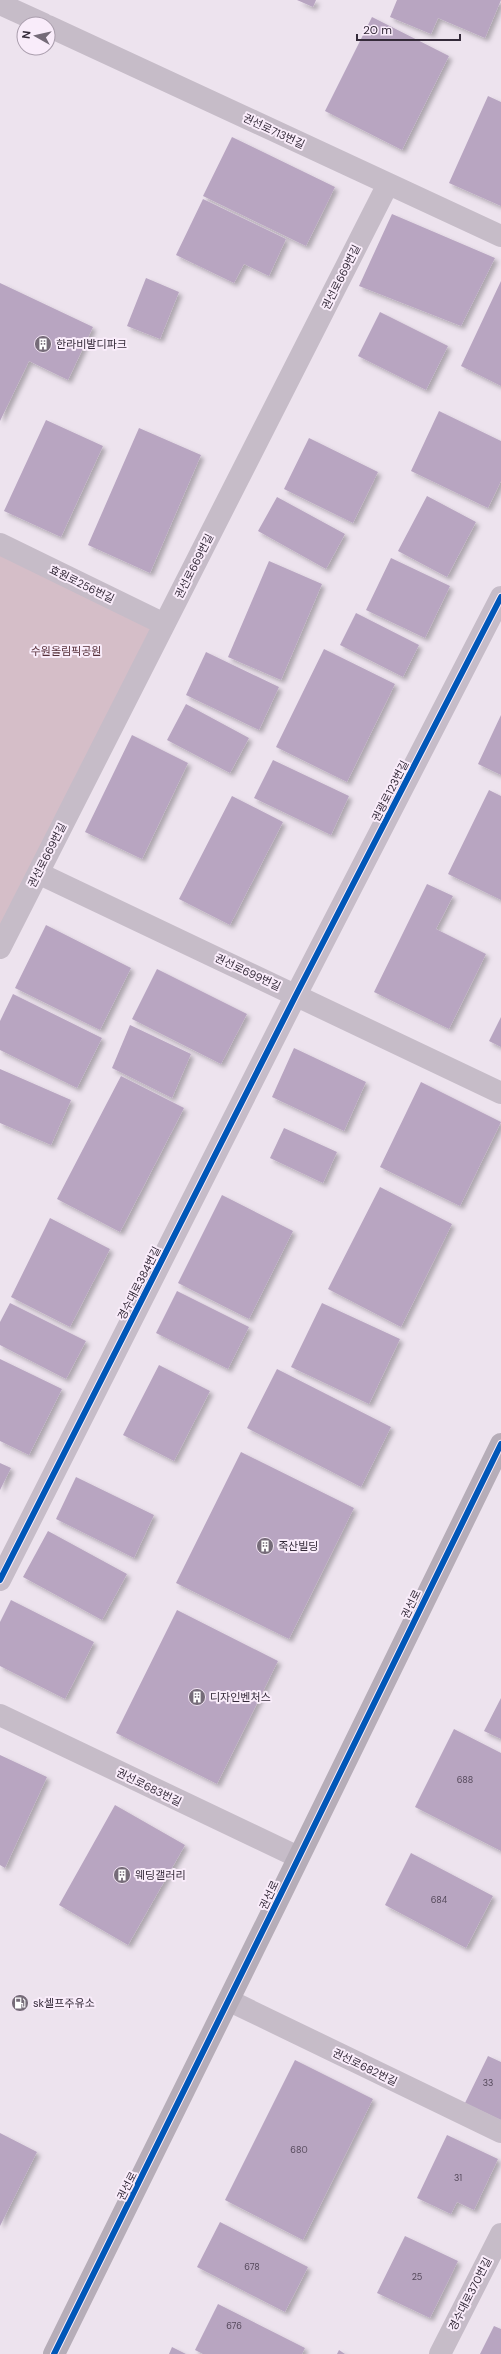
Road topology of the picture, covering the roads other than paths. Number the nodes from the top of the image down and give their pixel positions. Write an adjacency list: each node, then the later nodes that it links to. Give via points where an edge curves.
1 (0, 4): 2 (street)
2 (26, 16)
3 (56, 30): 4 (street, 권선로713번길)
4 (388, 184): 5 (street, 권선로713번길); 8 (street, 권선로669번길)
5 (501, 236)
6 (0, 544): 8 (street, 효원로256번길)
7 (501, 597): 11 (street, 권광로123번길)
8 (164, 624): 9 (street, 권선로669번길)
9 (38, 873): 10 (street, 권선로669번길); 11 (street, 권선로699번길)
10 (0, 948)
11 (296, 995): 12 (street, 권선로699번길); 14 (street, 경수대로384번길)
12 (501, 1093)
13 (501, 1444): 16 (street, 권선로)
14 (0, 1580)
15 (0, 1715): 16 (street, 권선로683번길)
16 (298, 1857): 17 (street, 권선로)
17 (230, 2001): 18 (street, 권선로682번길); 20 (street, 권선로)
18 (501, 2132)
19 (501, 2234): 21 (street, 경수대로370번길)
20 (54, 2354)
21 (440, 2354)

